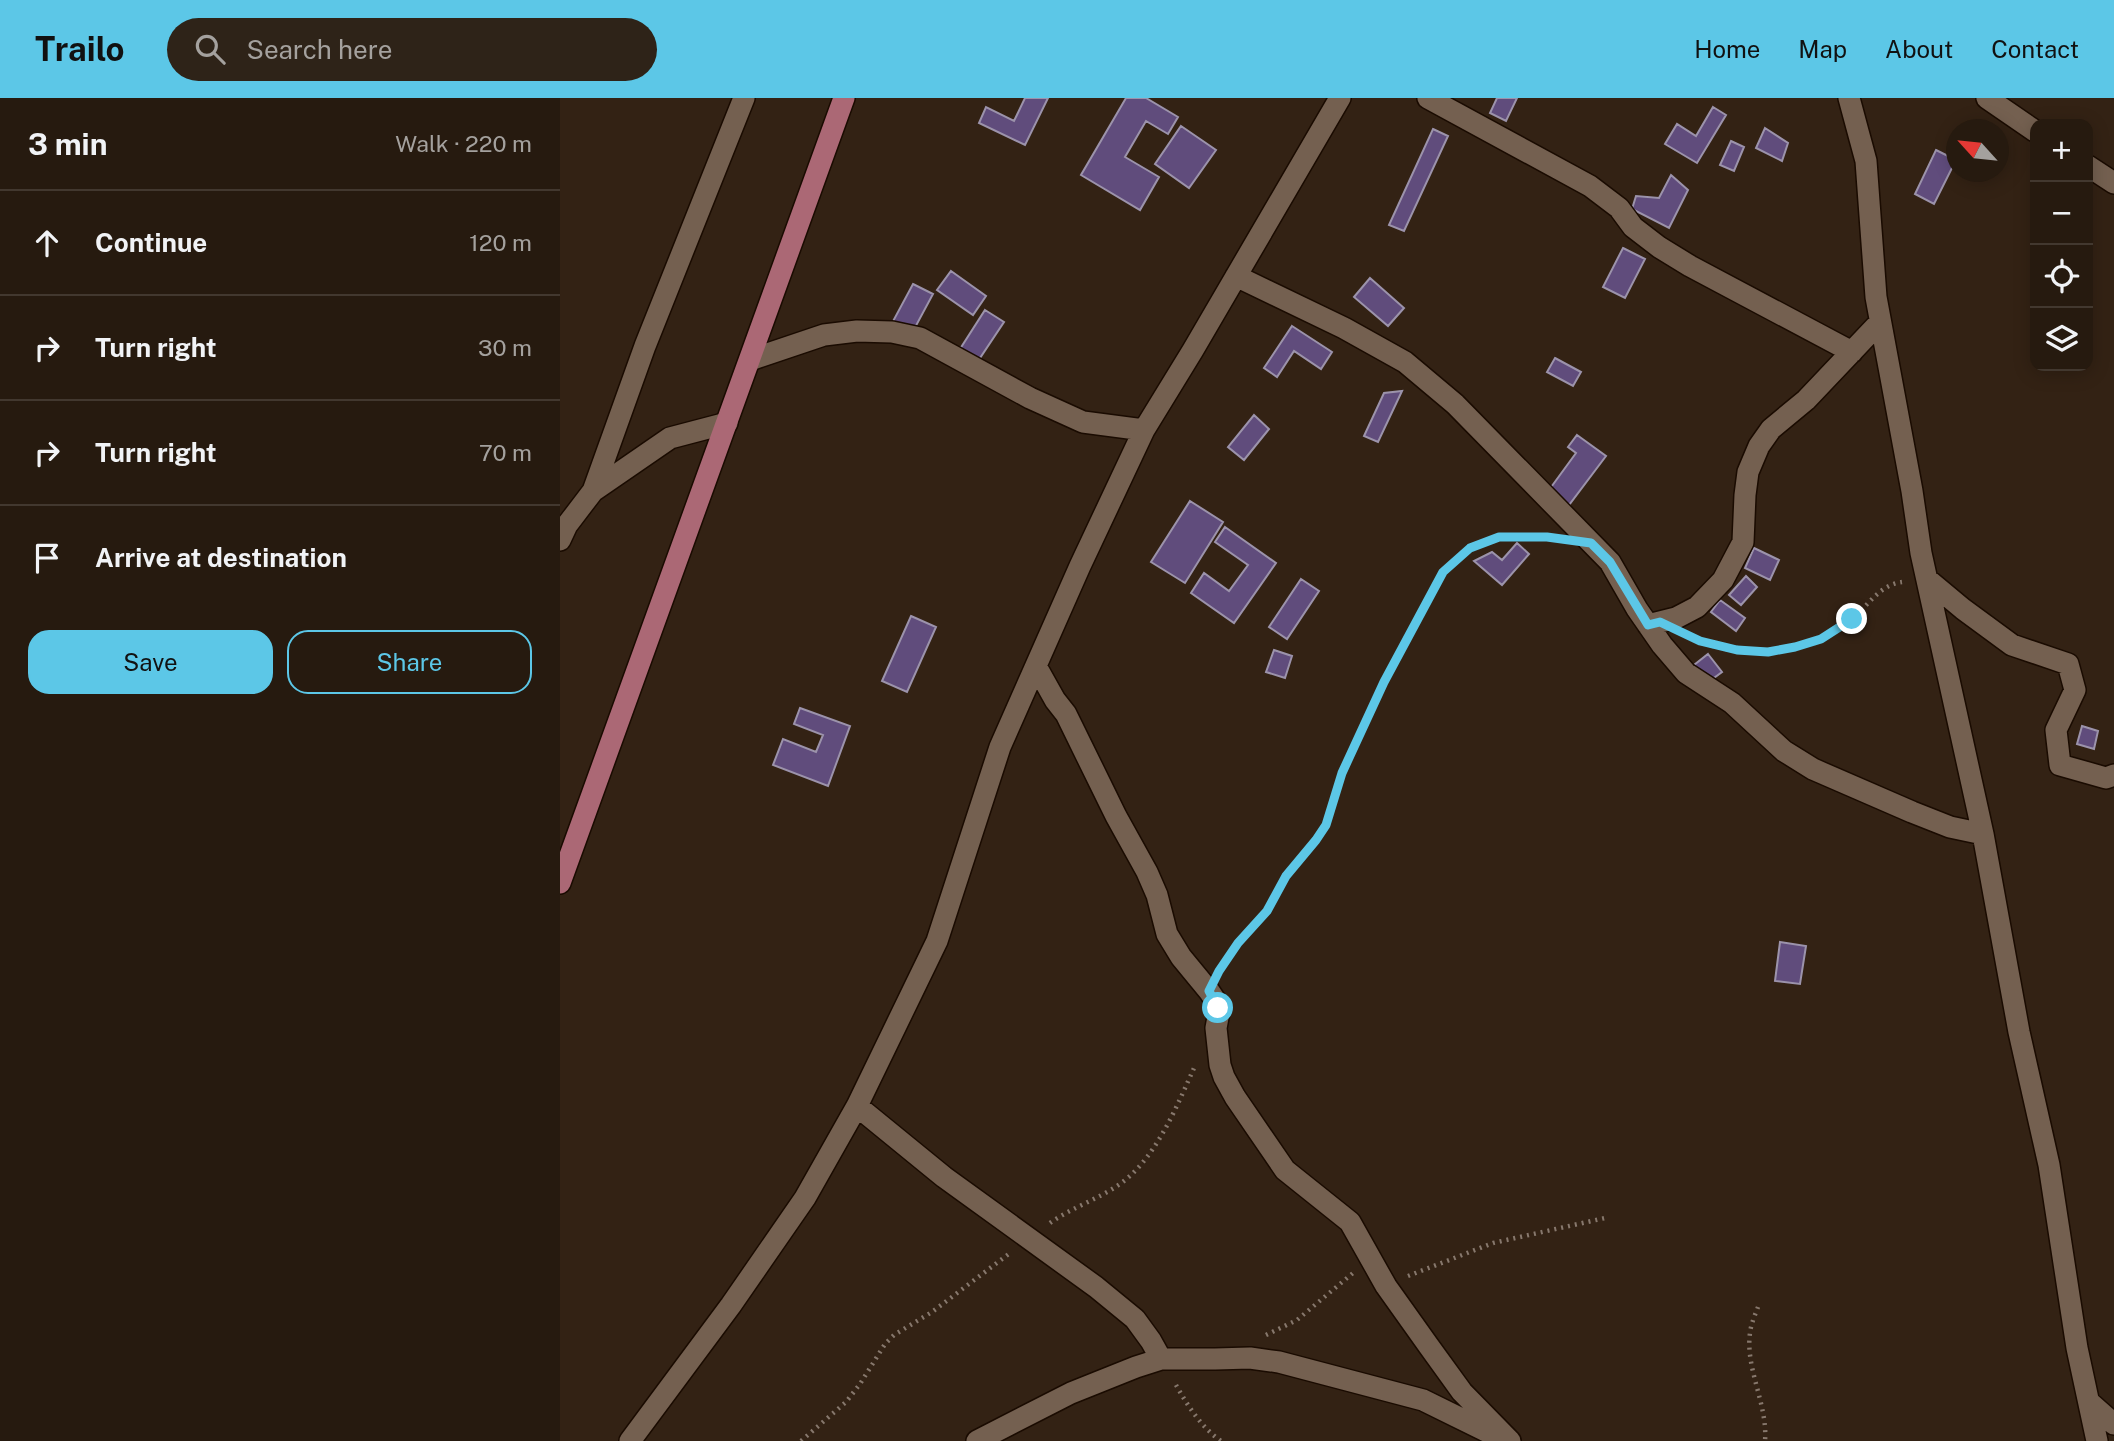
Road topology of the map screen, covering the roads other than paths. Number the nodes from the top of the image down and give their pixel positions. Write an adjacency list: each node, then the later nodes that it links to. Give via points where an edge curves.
1 (744, 98): 16 (street)
2 (844, 98): 13 (main road)
3 (1340, 98): 10 (street)
4 (1429, 98): 12 (street, via 1590,186 1659,247 1690,266)
5 (1849, 98): 11 (street, via 1866,161)
6 (1987, 98): 7 (street)
7 (2030, 128)
8 (2093, 169): 9 (street)
9 (2114, 183)
10 (1236, 276): 15 (street); 19 (street, via 1345,327 1405,362 1455,404 1610,562)
11 (1880, 322): 12 (street); 18 (street)
12 (1852, 352): 19 (street, via 1759,446 1748,472 1743,542 1723,580 1697,607)
13 (750, 360): 14 (main road); 15 (street, via 824,335 892,332 920,338 1083,422)
14 (727, 423): 16 (street, via 670,438); 23 (main road)
15 (1144, 430): 20 (street)
16 (593, 491): 17 (street)
17 (560, 540)
18 (1927, 579): 21 (street, via 2012,645 2068,664 2075,690 2056,730 2060,765 2106,778); 22 (street)
19 (1654, 623): 22 (street, via 1686,673 1732,703 1784,751 1813,769 1912,812)
20 (1036, 666): 24 (street, via 1000,747 937,941); 30 (street, via 1066,714 1147,872 1167,934 1218,1008 1220,1065 1242,1107 1285,1170 1350,1222 1386,1286 1462,1392)
21 (2114, 775)
22 (1983, 834): 26 (street, via 2049,1165)
23 (560, 883)
24 (857, 1106): 25 (street, via 1135,1319); 28 (street, via 805,1198)
25 (1161, 1359): 29 (street, via 1071,1393); 30 (street, via 1279,1362 1423,1400)
26 (2089, 1402): 27 (street); 31 (street)
27 (2114, 1424)
28 (630, 1441)
29 (977, 1441)
30 (1508, 1441)
31 (2097, 1441)

